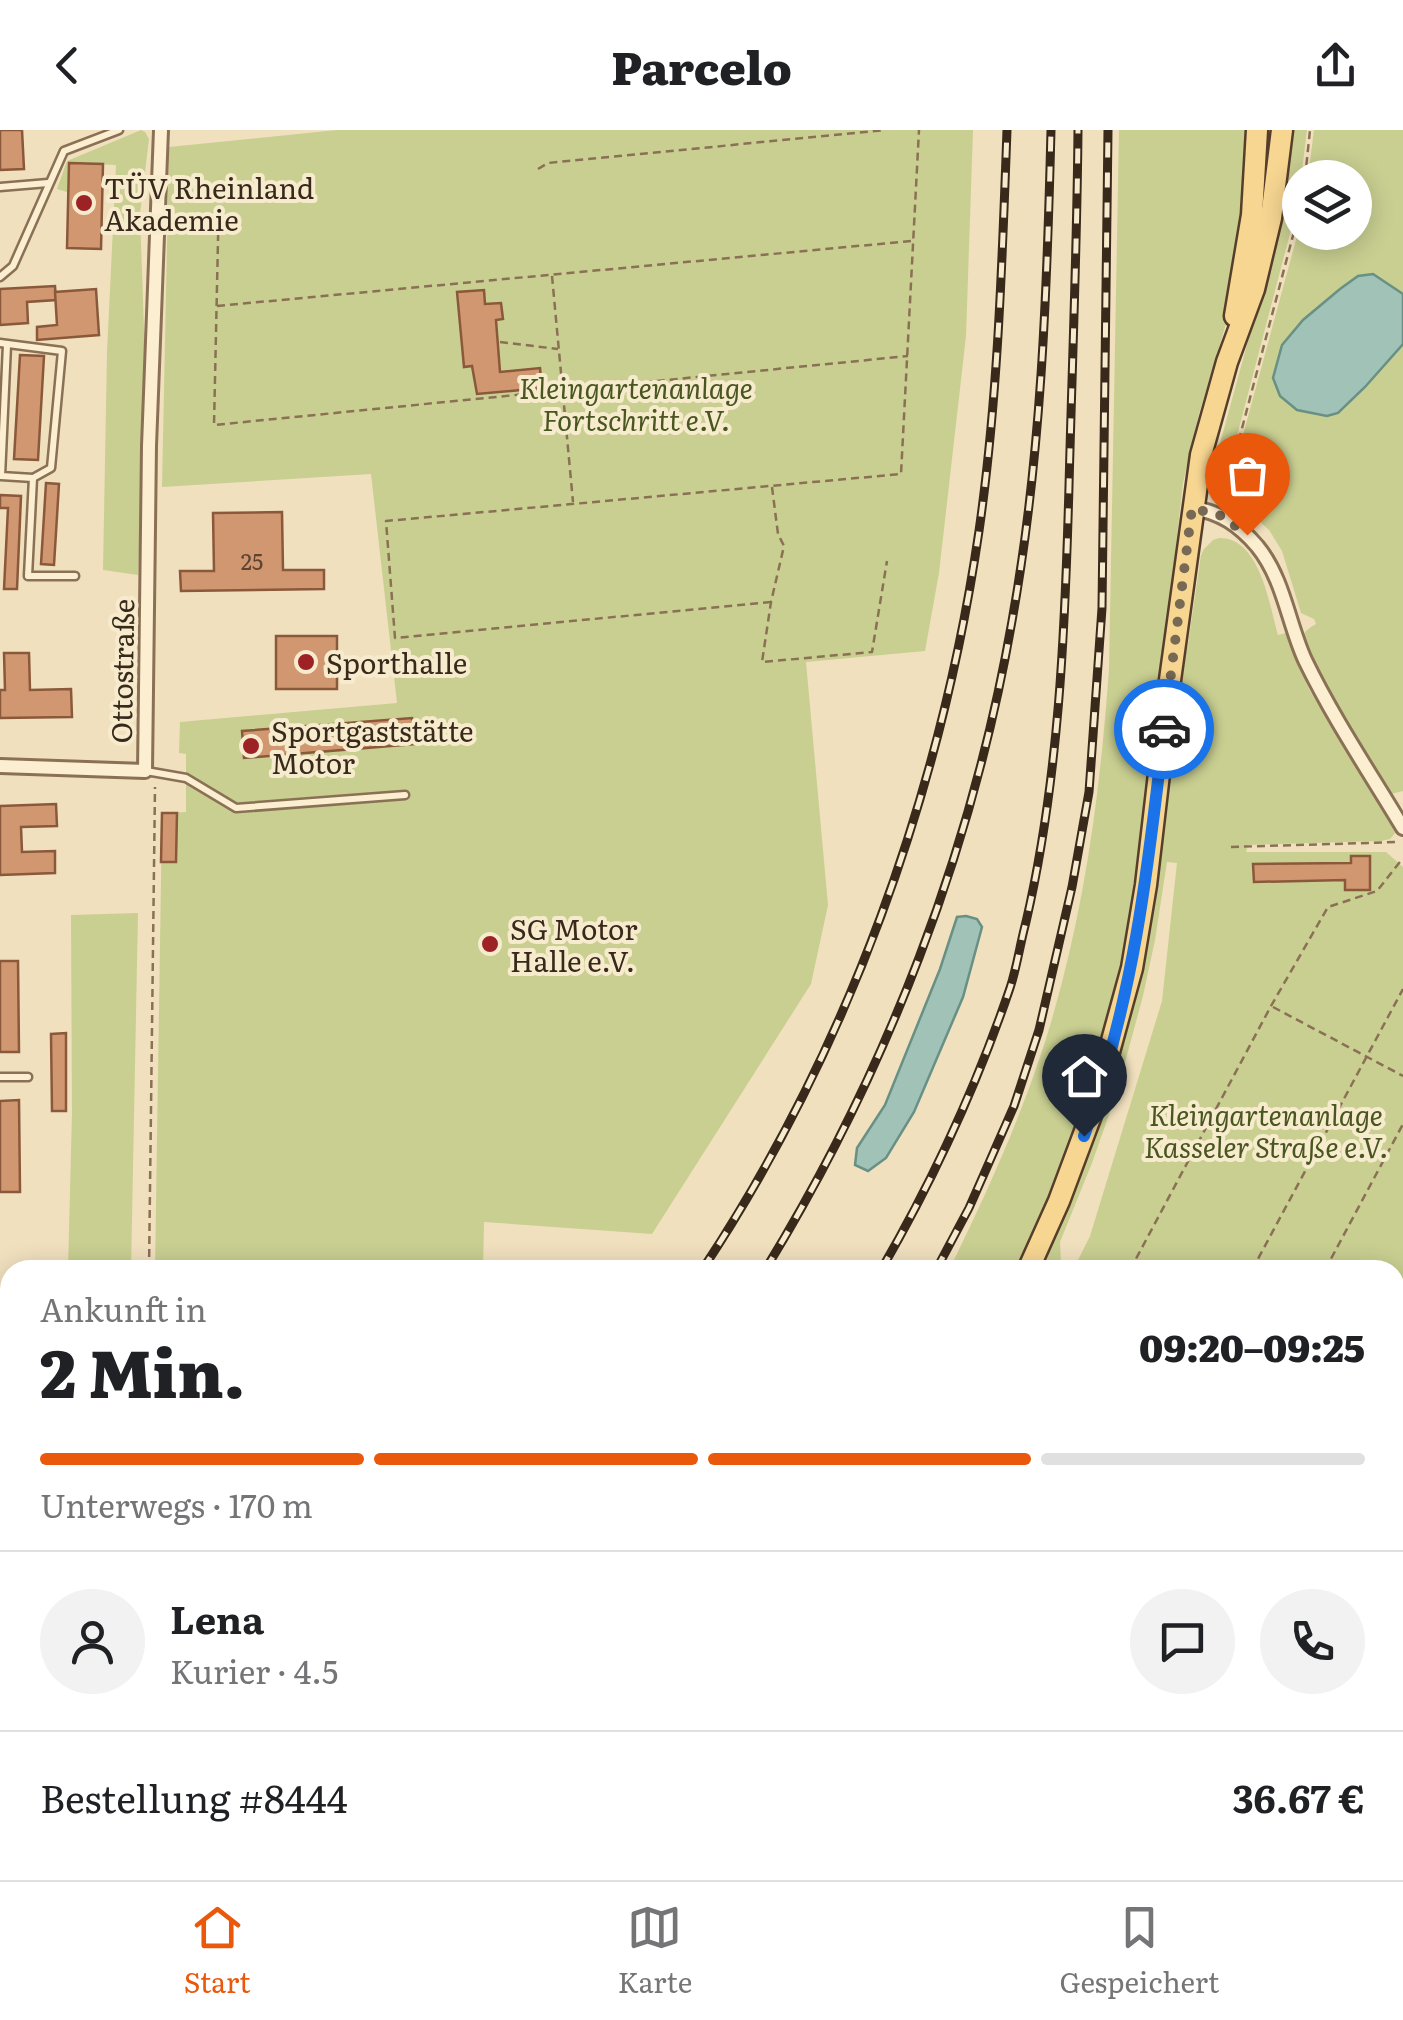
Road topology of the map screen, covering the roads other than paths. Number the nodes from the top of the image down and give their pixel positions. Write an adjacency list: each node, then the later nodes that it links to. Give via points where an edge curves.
1 (119, 130): 5 (lane, via 64,152)
2 (161, 130): 14 (street, Ottostraße)
3 (1258, 130): 9 (main road, via 1252,215)
4 (1282, 130): 9 (main road, via 1271,218)
5 (48, 183): 6 (lane); 7 (lane, via 13,266)
6 (0, 186)
7 (0, 276)
8 (4, 344): 10 (lane, via 2,476); 10 (lane, via 62,351 51,468)
9 (1227, 362): 11 (main road)
10 (33, 478): 12 (lane, via 28,576)
11 (1192, 508): 16 (street, via 1222,516 1260,549 1318,687); 19 (main road, via 1132,968 1093,1110)
12 (76, 576)
13 (0, 766): 14 (street)
14 (145, 771): 15 (lane, via 186,778 236,808)
15 (405, 795)
16 (1403, 828)
17 (0, 1077): 18 (lane)
18 (28, 1077)
19 (1032, 1260)

